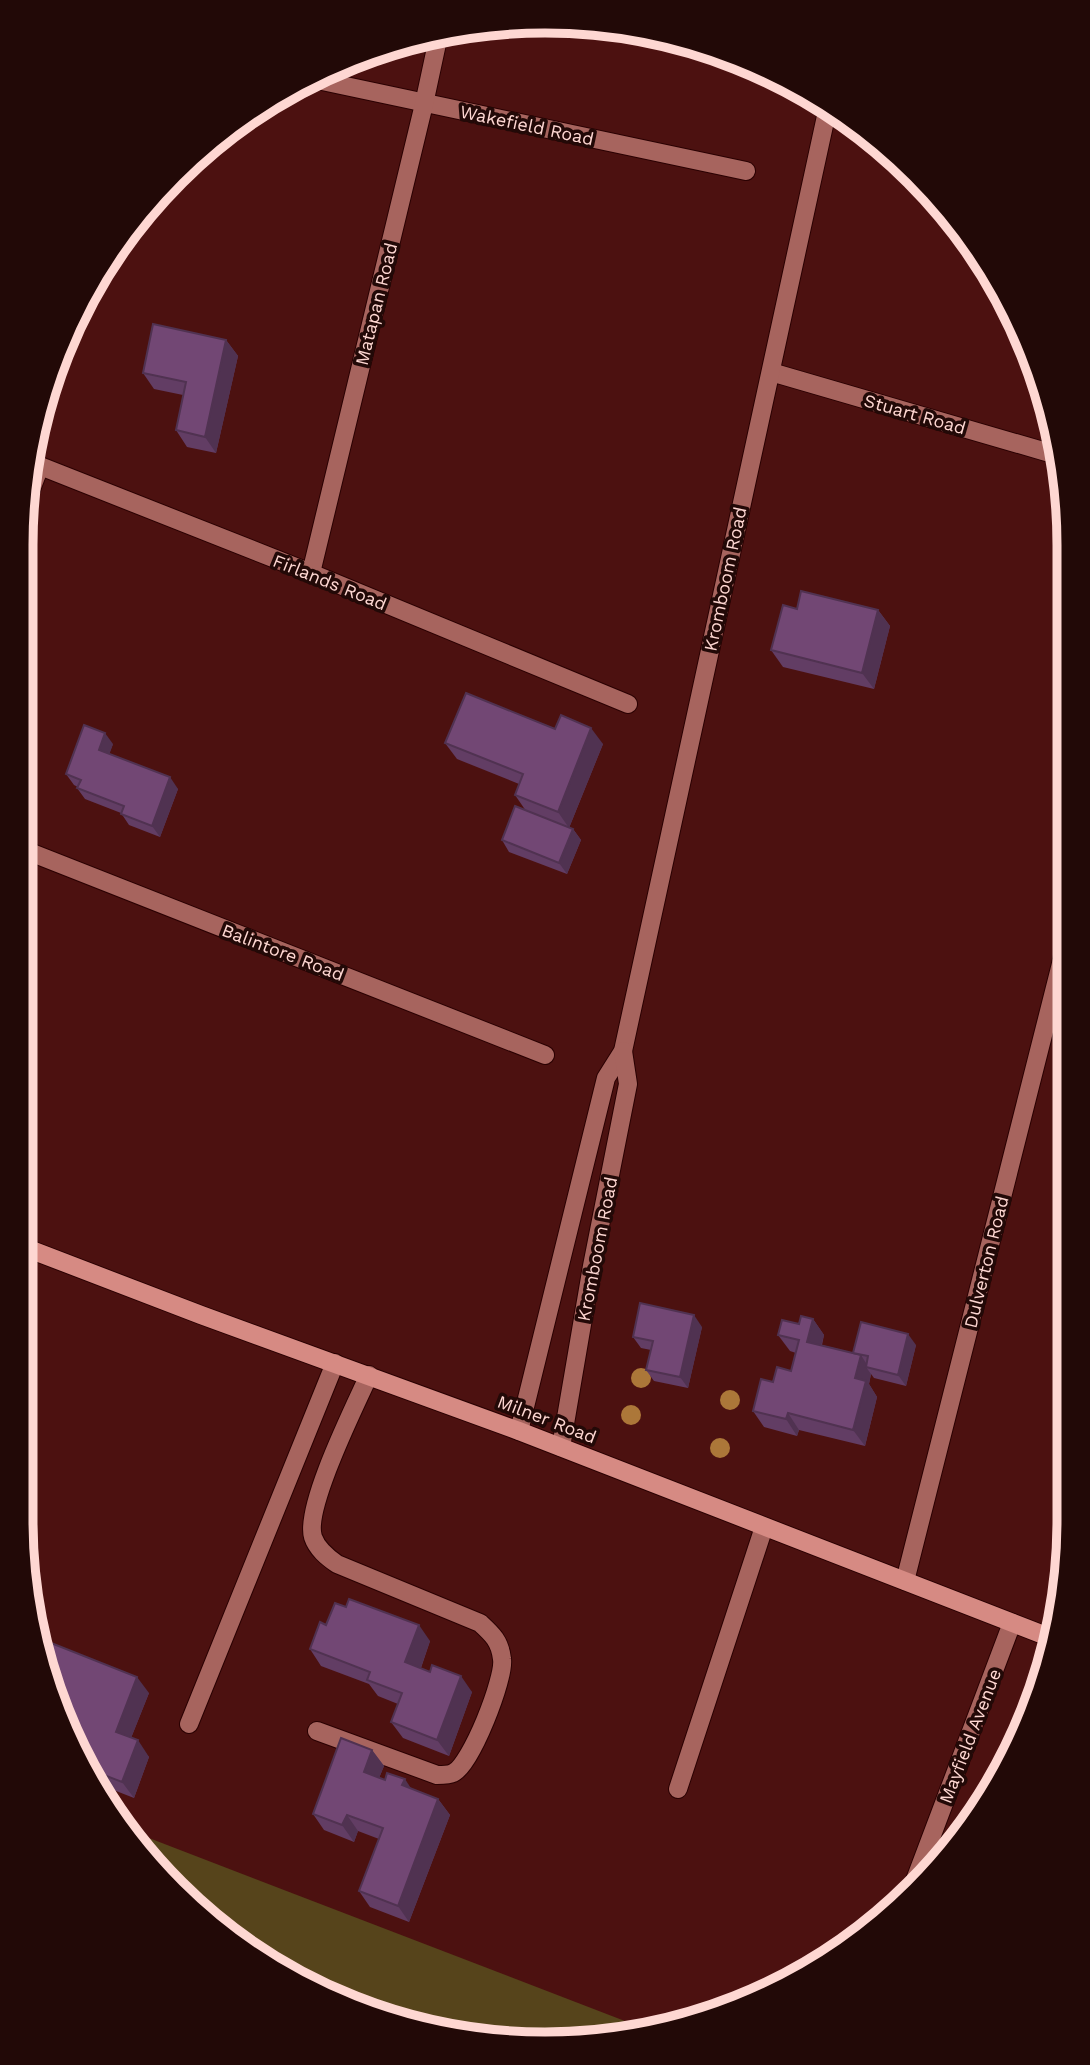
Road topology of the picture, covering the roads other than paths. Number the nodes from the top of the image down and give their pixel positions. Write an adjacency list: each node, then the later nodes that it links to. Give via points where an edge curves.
1 (437, 45): 3 (street, Matapan Road)
2 (326, 83): 3 (street, Wakefield Road)
3 (424, 104): 5 (street, Wakefield Road); 9 (street, Matapan Road)
4 (826, 117): 6 (street, Kromboom Road)
5 (746, 171)
6 (771, 372): 7 (street, Stuart Road); 13 (street, Kromboom Road)
7 (1048, 453)
8 (40, 466): 9 (street, Firlands Road)
9 (311, 573): 10 (street, Firlands Road)
10 (628, 704)
11 (33, 853): 14 (street, Balintore Road)
12 (1057, 980): 21 (street, Dulverton Road)
13 (623, 1052): 18 (street, Kromboom Road, via 606,1078); 19 (street, Kromboom Road, via 628,1084)
14 (545, 1055)
15 (33, 1251): 16 (main road, Milner Road)
16 (335, 1363): 17 (main road, Milner Road); 24 (street)
17 (369, 1375): 18 (main road, Milner Road); 25 (street, via 320,1490 312,1536 321,1552 337,1564 480,1623 497,1638 503,1661 500,1684 468,1758 454,1773 437,1775)
18 (519, 1431): 19 (main road, Milner Road)
19 (561, 1447): 20 (main road, Milner Road)
20 (764, 1527): 21 (main road, Milner Road); 26 (street)
21 (905, 1581): 22 (main road, Milner Road)
22 (1012, 1623): 23 (main road, Milner Road); 27 (street, Mayfield Avenue)
23 (1043, 1635)
24 (189, 1724)
25 (317, 1731)
26 (678, 1789)
27 (919, 1869)

